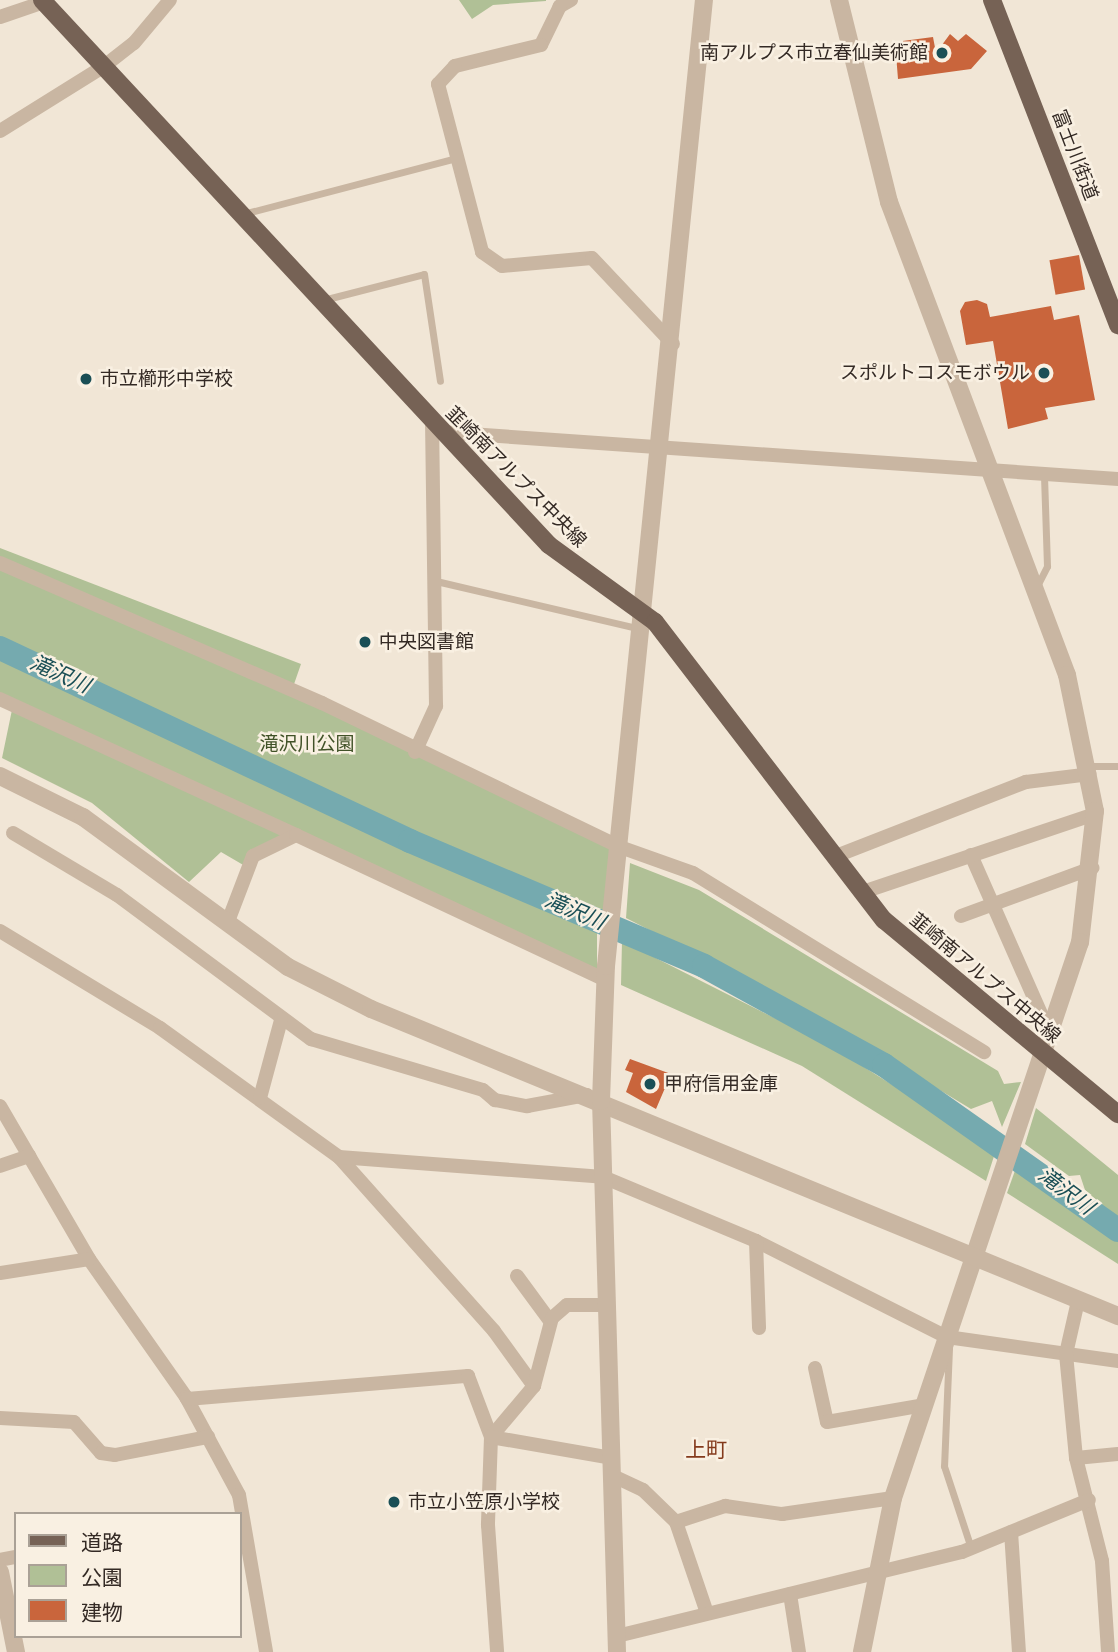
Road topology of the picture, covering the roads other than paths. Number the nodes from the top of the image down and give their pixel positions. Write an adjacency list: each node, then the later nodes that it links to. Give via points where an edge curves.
1 (170, 0): 8 (street, via 134,43)
2 (571, 0): 10 (street, via 560,6 541,45 442,75 438,96)
3 (704, 0): 14 (street)
4 (839, 0): 18 (street, via 889,202)
5 (992, 0): 13 (main road, 富士川街道)
6 (43, 1): 7 (street); 8 (main road, 韮崎南アルプス中央線)
7 (0, 16)
8 (103, 67): 9 (street); 11 (main road, 韮崎南アルプス中央線)
9 (0, 131)
10 (456, 158): 11 (lane); 14 (street, via 489,260 502,266 592,258)
11 (239, 215): 12 (main road, 韮崎南アルプス中央線)
12 (319, 302): 15 (lane, via 424,274); 16 (main road, 韮崎南アルプス中央線)
13 (1118, 325)
14 (673, 344): 17 (street)
15 (440, 381)
16 (437, 427): 17 (street); 22 (street); 24 (main road, 韮崎南アルプス中央線, via 549,545)
17 (663, 447): 18 (street); 24 (street)
18 (986, 471): 19 (street); 23 (street)
19 (1044, 474): 20 (street); 23 (lane, via 1048,566)
20 (1118, 479)
21 (0, 563): 26 (street, via 322,703)
22 (436, 581): 24 (lane); 26 (street, via 436,706)
23 (1035, 590): 28 (street, via 1067,675)
24 (642, 621): 33 (street); 35 (main road, 韮崎南アルプス中央線, via 686,657)
25 (0, 699): 32 (street)
26 (415, 752): 33 (street)
27 (1118, 766): 28 (lane)
28 (1089, 770): 30 (street); 35 (street, via 1026,782)
29 (0, 776): 40 (street, via 83,817)
30 (1095, 814): 34 (street); 36 (street)
31 (13, 834): 43 (street, via 117,895)
32 (296, 835): 40 (street, via 253,856); 42 (street)
33 (620, 846): 42 (street); 45 (street, via 693,873)
34 (971, 855): 37 (street); 38 (street)
35 (836, 856): 37 (main road, 韮崎南アルプス中央線)
36 (1093, 868): 38 (street); 44 (street, via 1080,942)
37 (863, 892): 46 (main road, 韮崎南アルプス中央線, via 918,953)
38 (991, 905): 39 (street); 44 (street)
39 (961, 916)
40 (227, 925): 48 (street, via 288,967 371,1009)
41 (0, 931): 47 (street)
42 (605, 973): 48 (street)
43 (281, 1020): 47 (street); 48 (street, via 311,1038 483,1090 495,1100 527,1106)
44 (1049, 1034): 46 (street)
45 (984, 1052)
46 (1043, 1054): 50 (main road, 韮崎南アルプス中央線); 56 (street)
47 (260, 1098): 52 (street)
48 (594, 1098): 54 (street); 56 (street)
49 (0, 1107): 51 (street)
50 (1118, 1114)
51 (29, 1156): 53 (street); 57 (street)
52 (339, 1157): 54 (street); 69 (street, via 494,1331)
53 (0, 1166)
54 (603, 1177): 55 (street); 61 (street)
55 (756, 1241): 64 (street); 65 (street)
56 (971, 1257): 60 (street); 65 (street)
57 (89, 1259): 58 (street); 70 (street, via 135,1317)
58 (0, 1273)
59 (517, 1276): 63 (street)
60 (1079, 1301): 62 (street); 66 (street)
61 (607, 1305): 63 (street, via 567,1305); 77 (street)
62 (1118, 1316)
63 (550, 1321): 69 (street)
64 (759, 1328)
65 (947, 1337): 66 (street); 71 (street); 84 (lane, via 952,1369 944,1466)
66 (1066, 1354): 67 (street); 76 (street)
67 (1118, 1361)
68 (816, 1368): 71 (street, via 827,1422)
69 (534, 1386): 74 (street)
70 (187, 1399): 73 (street); 74 (street, via 460,1375 468,1376)
71 (924, 1405): 78 (street)
72 (0, 1418): 73 (street, via 74,1422 101,1453 115,1455)
73 (208, 1437): 80 (street, via 239,1494)
74 (491, 1437): 77 (street); 92 (street, via 488,1525)
75 (1118, 1454): 76 (street)
76 (1076, 1458): 79 (street)
77 (611, 1467): 81 (street); 89 (street)
78 (893, 1497): 81 (street, via 782,1514 725,1506); 85 (street)
79 (1089, 1500): 82 (street); 96 (street, via 1102,1561)
80 (240, 1512)
81 (676, 1522): 88 (street)
82 (1011, 1532): 84 (street); 95 (street)
83 (242, 1534): 91 (street)
84 (971, 1548): 85 (street)
85 (875, 1571): 87 (street); 94 (street)
86 (0, 1572): 90 (street)
87 (790, 1594): 88 (street); 93 (street)
88 (706, 1609): 89 (street)
89 (617, 1644)
90 (16, 1652)
91 (266, 1652)
92 (497, 1652)
93 (799, 1652)
94 (862, 1652)
95 (1019, 1652)
96 (1108, 1652)

